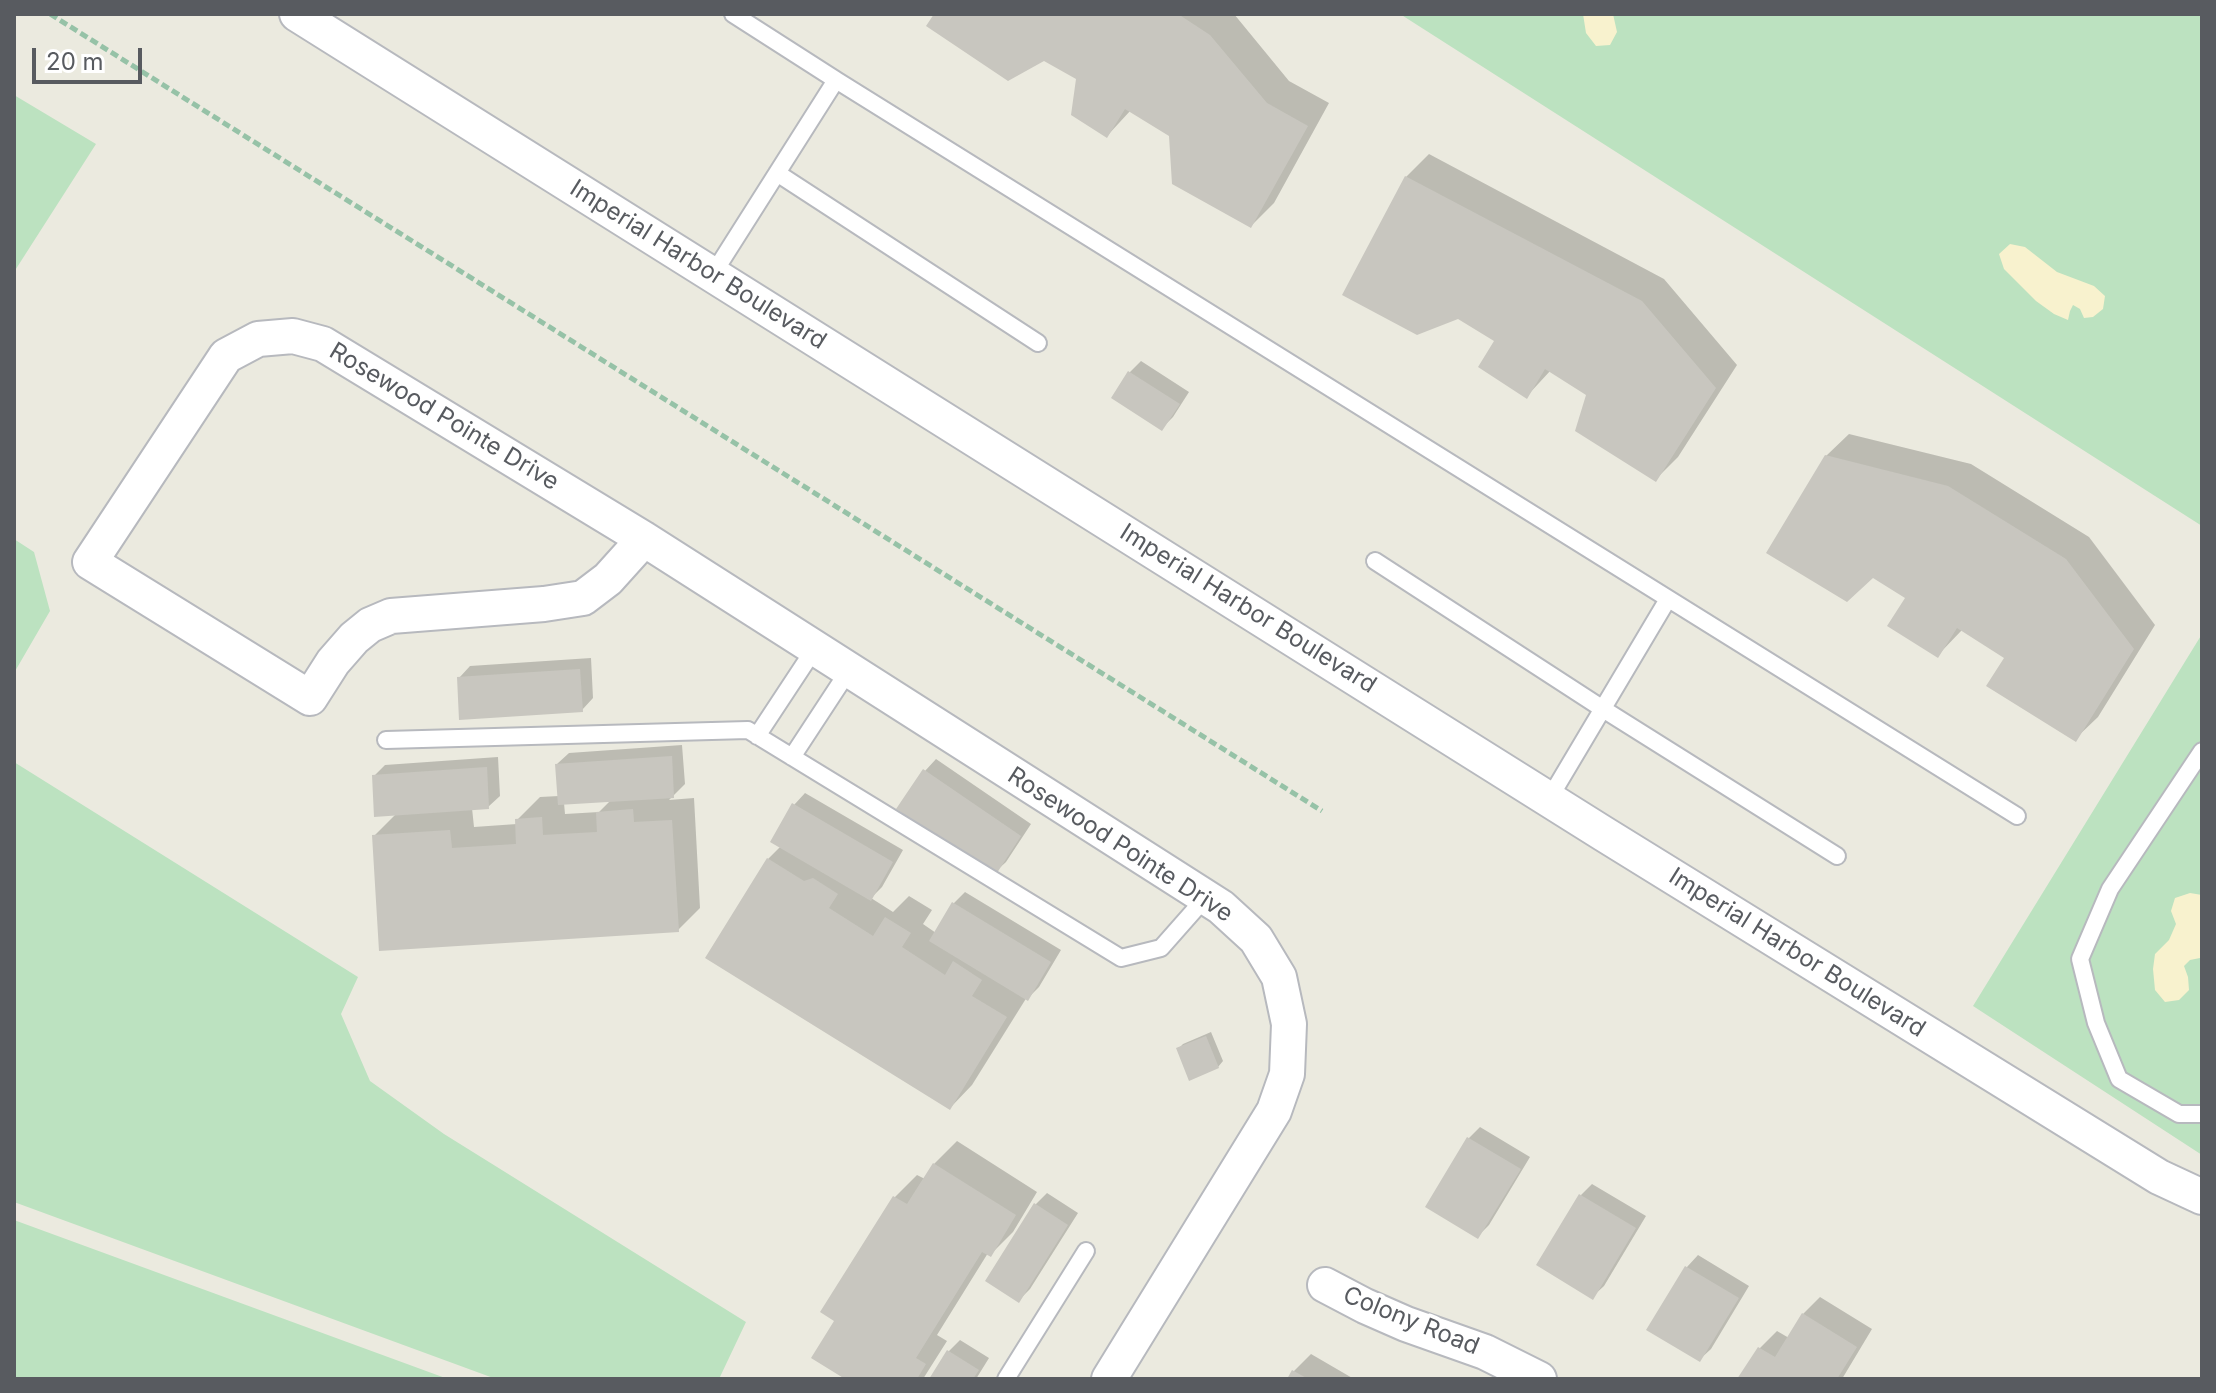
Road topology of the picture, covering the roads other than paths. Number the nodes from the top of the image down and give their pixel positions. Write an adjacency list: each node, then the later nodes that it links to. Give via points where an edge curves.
1 (297, 14): 5 (street, Imperial Harbor Boulevard)
2 (733, 14): 3 (lane)
3 (836, 80): 4 (lane); 9 (lane)
4 (777, 173): 5 (lane); 6 (lane)
5 (713, 274): 17 (street, Imperial Harbor Boulevard)
6 (1038, 343)
7 (644, 539): 7 (street, Rosewood Pointe Drive, via 583,598 391,616 370,625 333,662 310,698 90,562 226,356 258,339 293,336 323,344); 10 (street, Rosewood Pointe Drive)
8 (1375, 561): 12 (lane)
9 (1668, 599): 12 (lane); 18 (lane)
10 (815, 648): 11 (street, Rosewood Pointe Drive); 13 (lane)
11 (849, 670): 16 (lane); 20 (street, Rosewood Pointe Drive)
12 (1603, 709): 17 (lane); 19 (lane)
13 (757, 736): 14 (lane, via 748,730); 16 (lane)
14 (386, 740)
15 (2202, 751): 21 (lane, via 2110,889 2080,959 2096,1023 2119,1079 2179,1114)
16 (792, 757): 20 (lane, via 1121,958 1161,948)
17 (1549, 799): 22 (street, Imperial Harbor Boulevard, via 2146,1168)
18 (2017, 816)
19 (1837, 856)
20 (1206, 897): 26 (street, Rosewood Pointe Drive, via 1256,939 1279,977 1289,1024 1287,1074 1274,1111)
21 (2202, 1114)
22 (2202, 1197)
23 (1086, 1251): 25 (lane)
24 (1325, 1285): 27 (street, Colony Road)
25 (1006, 1379)
26 (1109, 1379)
27 (1539, 1379)

